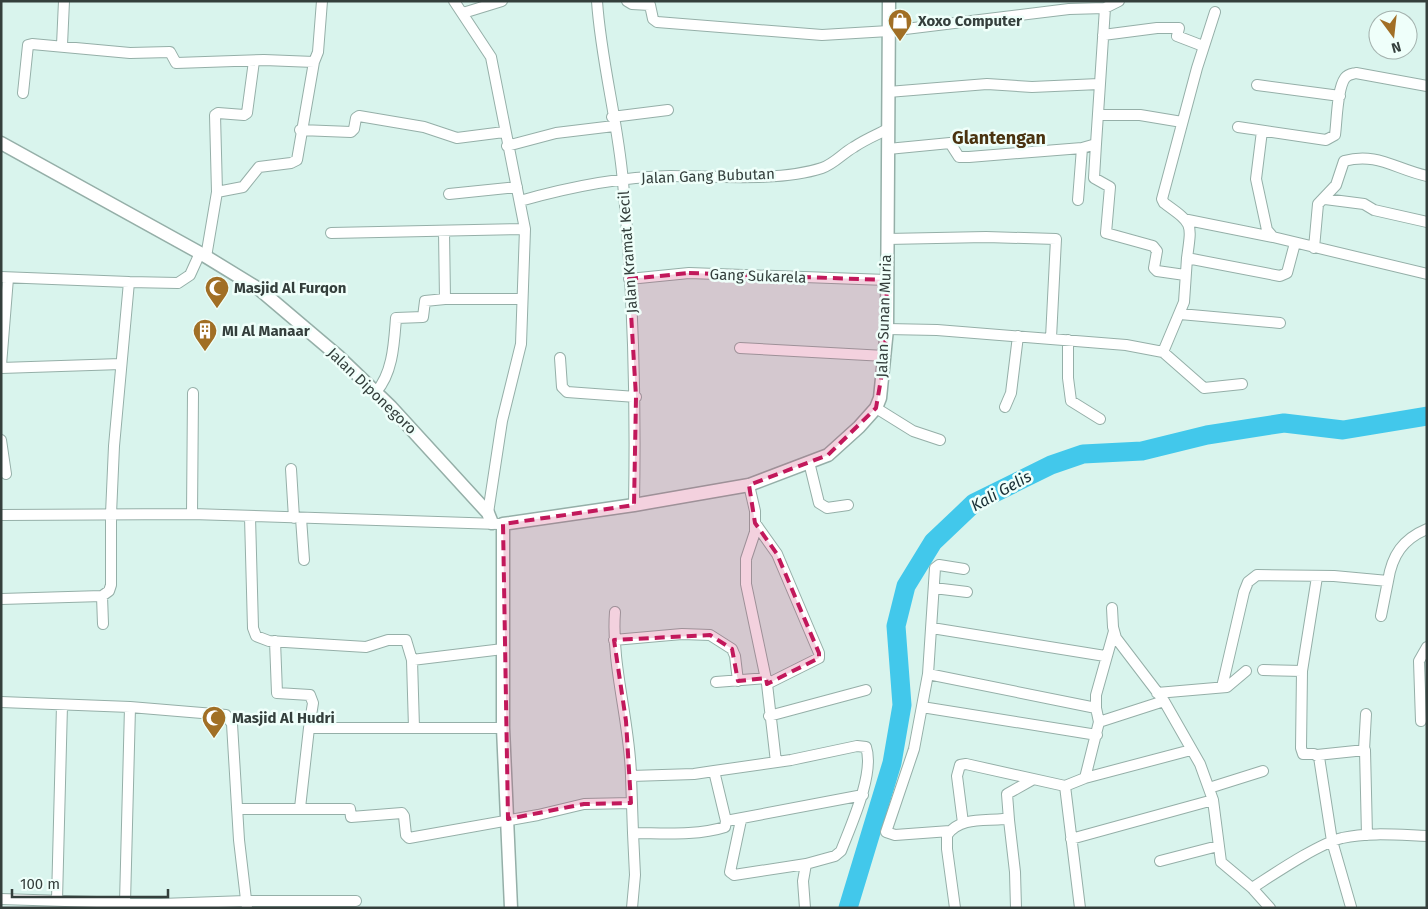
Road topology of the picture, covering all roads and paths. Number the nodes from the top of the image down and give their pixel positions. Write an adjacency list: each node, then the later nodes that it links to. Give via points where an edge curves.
1 (64, 1): 14 (street)
2 (322, 1): 17 (street, via 318,52)
3 (454, 1): 11 (street)
4 (502, 1): 11 (street)
5 (598, 1): 26 (street, Jalan Kramat Kecil, via 600,44)
6 (627, 1): 12 (street, via 650,5 653,19 657,22 822,36)
7 (889, 1): 12 (main road, Jalan Sunan Muria)
8 (1119, 1): 9 (street)
9 (1105, 8): 12 (street, via 1069,9); 13 (street)
10 (1215, 12): 15 (street)
11 (463, 13): 32 (street, via 491,57)
12 (889, 31): 21 (main road, Jalan Sunan Muria)
13 (1103, 34): 15 (street, via 1179,28 1177,36); 18 (street)
14 (62, 45): 16 (street, via 130,53 170,52 176,63); 22 (street, via 28,46)
15 (1203, 46): 27 (street)
16 (254, 61): 17 (street); 41 (street, via 247,113 215,115)
17 (314, 62): 30 (street)
18 (1099, 84): 21 (street, via 1032,87 987,84); 25 (street)
19 (1257, 85): 23 (street)
20 (1427, 86): 23 (street, via 1356,73 1344,79)
21 (888, 92): 29 (main road, Jalan Sunan Muria)
22 (23, 94)
23 (1340, 96): 31 (street, via 1335,134 1326,140)
24 (668, 110): 26 (street)
25 (1098, 115): 27 (street, via 1140,115); 34 (street)
26 (613, 121): 35 (street); 39 (street, Jalan Kramat Kecil)
27 (1182, 122): 46 (street, via 1162,200)
28 (1238, 127): 31 (street)
29 (888, 129): 37 (main road, Jalan Sunan Muria); 39 (street, Jalan Gang Bubutan, via 823,167 795,173 738,178 669,176)
30 (300, 130): 32 (street, via 351,132 356,118 360,116 424,127 457,138); 41 (street, via 297,160 259,167 243,187)
31 (1262, 131): 51 (street, via 1256,179 1267,230)
32 (504, 132): 35 (street)
33 (1, 143): 55 (main road, Jalan Diponegoro)
34 (1096, 144): 36 (street); 57 (street, via 1094,178 1110,187 1106,233 1153,246 1157,251 1154,268)
35 (507, 146): 40 (street)
36 (1082, 148): 37 (street, via 969,157 958,157 950,143); 45 (street)
37 (888, 150): 52 (main road, Jalan Sunan Muria)
38 (1427, 176): 43 (street, via 1378,160 1355,158 1342,163 1336,186)
39 (623, 180): 44 (street, Jalan Gang Bubutan, via 572,186); 60 (street, Jalan Kramat Kecil)
40 (517, 187): 42 (street); 44 (street)
41 (217, 192): 55 (street)
42 (449, 194)
43 (1325, 199): 47 (street, via 1364,204 1374,210); 54 (street, via 1317,207)
44 (520, 200): 48 (street)
45 (1078, 200)
46 (1188, 220): 51 (street); 56 (street, via 1191,229)
47 (1427, 222)
48 (525, 230): 49 (street); 64 (street)
49 (444, 231): 50 (street); 63 (street)
50 (331, 233)
51 (1273, 237): 53 (street)
52 (887, 239): 61 (main road, Jalan Sunan Muria); 69 (street, via 1056,239)
53 (1295, 243): 54 (street); 56 (street, via 1287,273 1280,276)
54 (1314, 248): 58 (street)
55 (203, 255): 62 (street, via 190,274 178,283); 79 (main road, Jalan Diponegoro, via 259,288)
56 (1186, 258): 57 (street)
57 (1185, 274): 65 (street)
58 (1427, 274)
59 (5, 278): 62 (street); 76 (street)
60 (629, 279): 61 (street, Gang Sukarela, via 689,273); 80 (street, Jalan Kramat Kecil)
61 (887, 280): 67 (main road, Jalan Sunan Muria)
62 (129, 282): 75 (street)
63 (445, 299): 64 (street); 79 (street, via 425,301 423,317 396,318 393,349 384,383)
64 (522, 299): 97 (street, via 521,344 502,421)
65 (1180, 314): 66 (street); 72 (street)
66 (1280, 323)
67 (887, 329): 68 (street); 73 (main road, Jalan Sunan Muria)
68 (1018, 336): 69 (street); 81 (street, via 1011,393)
69 (1051, 338): 70 (street)
70 (1068, 340): 72 (street); 83 (street, via 1071,401)
71 (740, 348): 73 (street)
72 (1163, 352): 77 (street, via 1204,388)
73 (885, 356): 82 (main road, Jalan Sunan Muria)
74 (560, 358): 80 (street, via 562,387 567,392)
75 (121, 364): 76 (street, via 47,368); 92 (street)
76 (1, 366)
77 (1242, 384)
78 (193, 392): 93 (street)
79 (376, 392): 97 (main road, Jalan Diponegoro)
80 (636, 397): 90 (street, Jalan Kramat Kecil)
81 (1005, 407)
82 (876, 408): 85 (street, via 913,431); 86 (main road, Jalan Sunan Muria, via 828,455)
83 (1100, 419)
84 (1, 440): 88 (street)
85 (940, 440)
86 (809, 462): 89 (main road, Jalan Sunan Muria); 91 (street, via 819,503 827,508)
87 (291, 468): 96 (street)
88 (6, 474)
89 (749, 485): 90 (main road, Jalan Sunan Muria); 98 (street)
90 (634, 505): 97 (main road, Jalan Sunan Muria)
91 (848, 505)
92 (111, 514): 93 (street); 94 (street); 106 (street, via 111,585)
93 (192, 514): 95 (street)
94 (1, 515)
95 (250, 517): 96 (street); 115 (street, via 254,632 260,639)
96 (297, 518): 97 (street); 100 (street)
97 (494, 520): 117 (main road)
98 (755, 523): 125 (street, via 746,559 746,584); 125 (street, via 777,554 819,653 819,658)
99 (1427, 529): 103 (street, via 1411,536 1395,554)
100 (304, 560)
101 (964, 568): 104 (street, via 936,567)
102 (1318, 577): 103 (street); 122 (street); 127 (street, via 1257,575 1248,582)
103 (1388, 580): 110 (street)
104 (934, 588): 105 (street); 112 (street)
105 (966, 592)
106 (102, 596): 107 (street); 111 (street)
107 (1, 599)
108 (1112, 608): 113 (street)
109 (615, 612): 114 (street)
110 (1381, 616)
111 (103, 624)
112 (932, 628): 118 (street); 123 (street)
113 (1114, 631): 118 (street); 129 (street)
114 (614, 640): 124 (street, via 710,635 732,649); 149 (street)
115 (275, 641): 119 (street, via 366,647 388,640 402,640 409,644); 139 (street, via 277,693 310,695 313,703)
116 (1427, 647): 137 (street, via 1419,661)
117 (503, 650): 119 (street); 141 (main road)
118 (1106, 656): 134 (street)
119 (412, 660): 140 (street)
120 (1263, 670): 122 (street)
121 (1246, 671): 127 (street, via 1230,686)
122 (1302, 671): 145 (street, via 1301,748 1304,754)
123 (928, 674): 133 (street); 134 (street)
124 (738, 681): 125 (street); 126 (street)
125 (766, 681): 136 (street)
126 (716, 682)
127 (1222, 687): 129 (street)
128 (866, 690): 136 (street)
129 (1161, 697): 138 (street); 143 (street)
130 (1, 702): 131 (street)
131 (62, 705): 132 (street); 175 (street)
132 (130, 707): 158 (street, via 226,715 232,724); 177 (street)
133 (922, 707): 142 (street); 164 (street, via 914,750 886,832 895,835)
134 (1096, 708): 138 (street)
135 (1366, 714): 144 (street)
136 (769, 716): 146 (street)
137 (1421, 721)
138 (1099, 722): 142 (street)
139 (309, 728): 140 (street); 157 (street)
140 (414, 728): 141 (street)
141 (503, 728): 159 (main road)
142 (1097, 735): 150 (street)
143 (1191, 750): 150 (street); 153 (street)
144 (1364, 750): 145 (street); 166 (street)
145 (1317, 755): 169 (street)
146 (776, 762): 147 (street); 154 (street, via 866,747 869,754)
147 (714, 770): 149 (street); 162 (street)
148 (1263, 771): 153 (street)
149 (631, 776): 156 (street)
150 (1085, 778): 152 (street)
151 (1032, 780): 152 (street); 161 (street, via 1007,794); 163 (street, via 960,765 958,784)
152 (1065, 786): 168 (street)
153 (1209, 788): 155 (street)
154 (863, 794): 160 (street); 172 (street, via 841,851 835,856)
155 (1213, 800): 168 (street); 170 (street)
156 (631, 803): 159 (street, via 584,804); 165 (street)
157 (300, 808): 158 (street); 159 (street, via 350,809 351,817 402,813 409,838)
158 (237, 809): 178 (street)
159 (508, 819): 181 (main road)
160 (741, 820): 162 (street); 172 (street, via 731,864 730,872 734,875)
161 (1009, 820): 163 (street); 185 (street)
162 (726, 821): 165 (street, via 725,826 711,830)
163 (963, 823): 164 (street)
164 (950, 831): 184 (street, via 946,849)
165 (633, 833): 182 (street, via 635,885)
166 (1367, 835): 167 (street); 169 (street)
167 (1427, 836)
168 (1071, 839): 186 (street)
169 (1332, 842): 173 (street); 180 (street)
170 (1218, 846): 171 (street); 173 (street, via 1221,862)
171 (1160, 861)
172 (806, 864): 183 (street, via 803,881)
173 (1252, 888): 187 (street)
174 (1, 899): 175 (street)
175 (57, 900): 177 (street)
176 (356, 901): 178 (street)
177 (124, 903): 179 (street)
178 (246, 904): 179 (street)
179 (161, 906)
180 (1351, 907)
181 (511, 908)
182 (632, 908)
183 (806, 908)
184 (955, 908)
185 (1016, 908)
186 (1080, 908)
187 (1270, 908)

